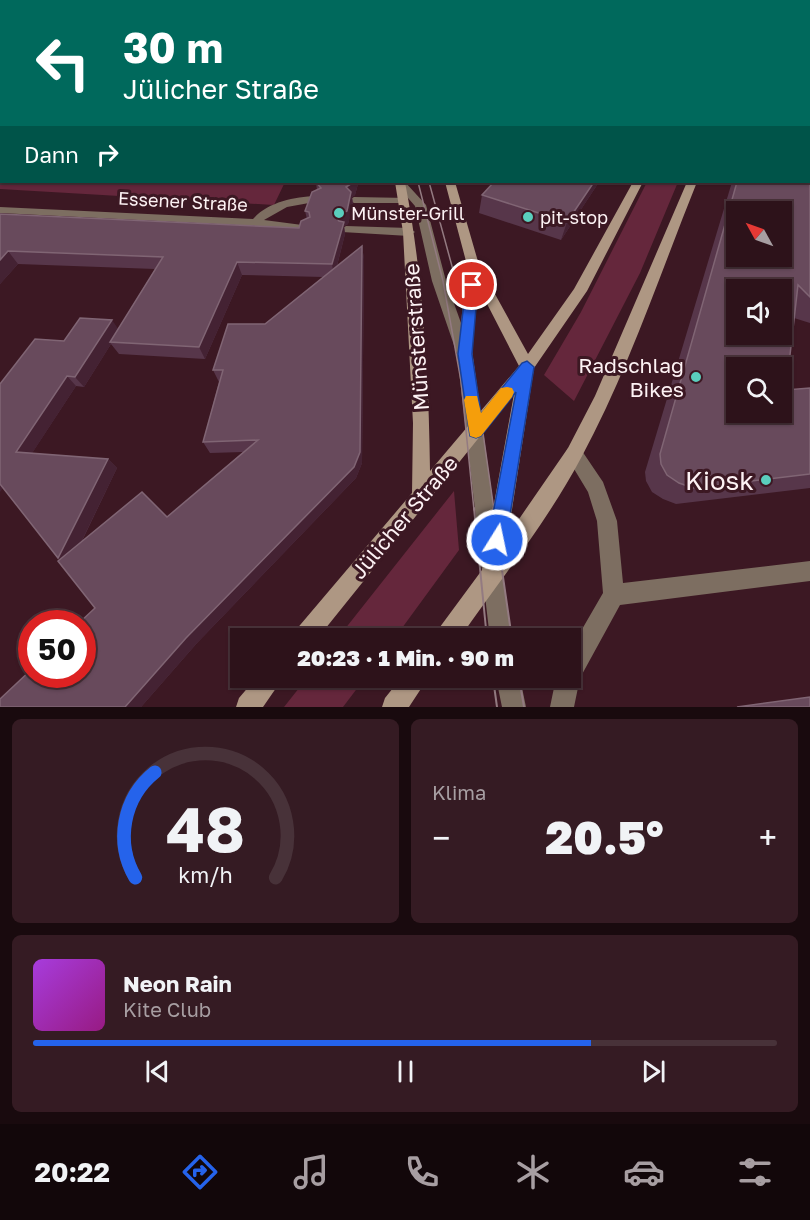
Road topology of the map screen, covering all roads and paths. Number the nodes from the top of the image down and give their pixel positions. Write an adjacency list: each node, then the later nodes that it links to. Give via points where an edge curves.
1 (400, 183): 8 (main road, Münsterstraße)
2 (401, 183): 15 (street, Münsterstraße, via 420,206 439,281)
3 (450, 183): 14 (main road, Münsterstraße)
4 (637, 183): 16 (main road, Jülicher Straße, via 580,291)
5 (692, 183): 18 (main road, via 629,335)
6 (316, 199): 10 (street, Essener Straße, via 294,202 261,215)
7 (354, 200): 8 (street)
8 (404, 200): 13 (main road, Münsterstraße)
9 (0, 210): 10 (street, Essener Straße)
10 (256, 223): 11 (street, Essener Straße)
11 (306, 228)
12 (346, 230): 13 (street)
13 (410, 232): 19 (main road, Münsterstraße)
14 (474, 265): 15 (street, Münsterstraße); 16 (main road, Münsterstraße)
15 (465, 354): 17 (street, Münsterstraße)
16 (527, 367): 17 (main road, Jülicher Straße); 21 (main road, Münsterstraße)
17 (476, 431): 19 (main road, Jülicher Straße); 21 (street, Münsterstraße)
18 (574, 454): 21 (main road); 22 (street, via 596,488 607,521)
19 (421, 493): 23 (main road, Jülicher Straße)
20 (810, 571): 22 (street)
21 (491, 575): 24 (main road); 25 (street, Münsterstraße)
22 (614, 595): 26 (street)
23 (312, 628)
24 (453, 628)
25 (499, 628)
26 (581, 653)
27 (263, 688): 31 (main road)
28 (408, 688): 32 (main road)
29 (510, 688): 33 (street)
30 (566, 688): 34 (street)
31 (248, 707)
32 (394, 707)
33 (514, 707)
34 (561, 707)

